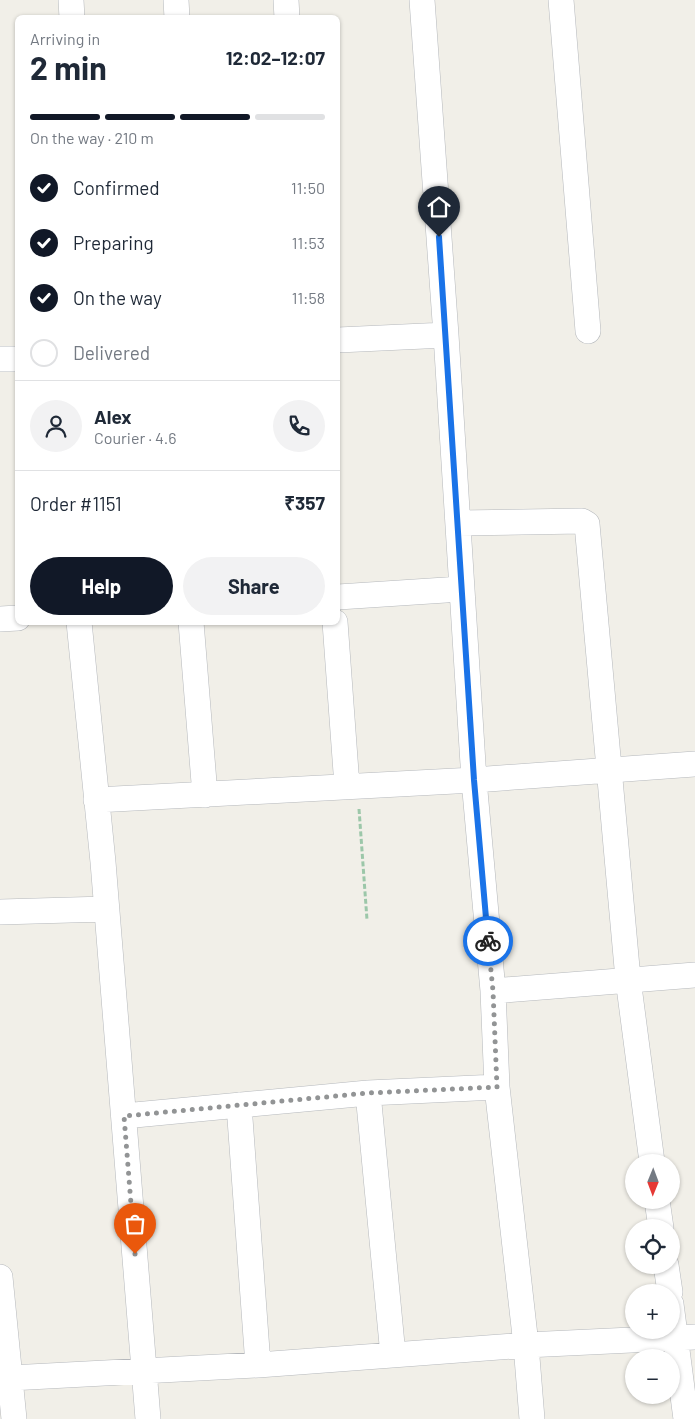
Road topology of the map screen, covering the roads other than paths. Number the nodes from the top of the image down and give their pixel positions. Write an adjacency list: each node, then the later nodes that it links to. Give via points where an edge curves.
1 (71, 0): 6 (street)
2 (176, 0): 7 (street)
3 (286, 0): 8 (street)
4 (422, 0): 10 (street)
5 (561, 0): 9 (street)
6 (72, 15)
7 (177, 15)
8 (287, 15)
9 (588, 331)
10 (446, 336): 11 (street); 14 (street)
11 (340, 340)
12 (0, 359): 13 (street)
13 (15, 359)
14 (459, 523): 15 (street); 23 (street, via 582,521 587,524)
15 (461, 589): 16 (street); 24 (street)
16 (340, 597)
17 (0, 618): 18 (street)
18 (15, 618)
19 (79, 625): 27 (street)
20 (191, 625): 26 (street)
21 (335, 625): 25 (street)
22 (695, 764): 23 (street)
23 (610, 770): 24 (street); 31 (street)
24 (474, 780): 25 (street); 32 (street)
25 (353, 786): 26 (street)
26 (205, 795): 27 (street)
27 (96, 800): 28 (street)
28 (106, 909): 29 (street); 36 (street)
29 (0, 912)
30 (695, 975): 31 (street)
31 (628, 979): 32 (street); 37 (street)
32 (493, 991): 33 (street)
33 (497, 1087): 34 (street); 41 (street)
34 (368, 1093): 35 (street); 42 (street)
35 (239, 1105): 36 (street); 43 (street)
36 (124, 1116): 44 (street)
37 (651, 1154)
38 (0, 1282): 45 (street)
39 (680, 1325): 40 (street)
40 (685, 1337): 41 (street); 49 (street)
41 (526, 1345): 42 (street); 48 (street)
42 (393, 1355): 43 (street)
43 (258, 1365): 44 (street)
44 (145, 1372): 45 (street); 47 (street)
45 (10, 1378): 46 (street)
46 (14, 1419)
47 (148, 1419)
48 (532, 1419)
49 (686, 1419)

